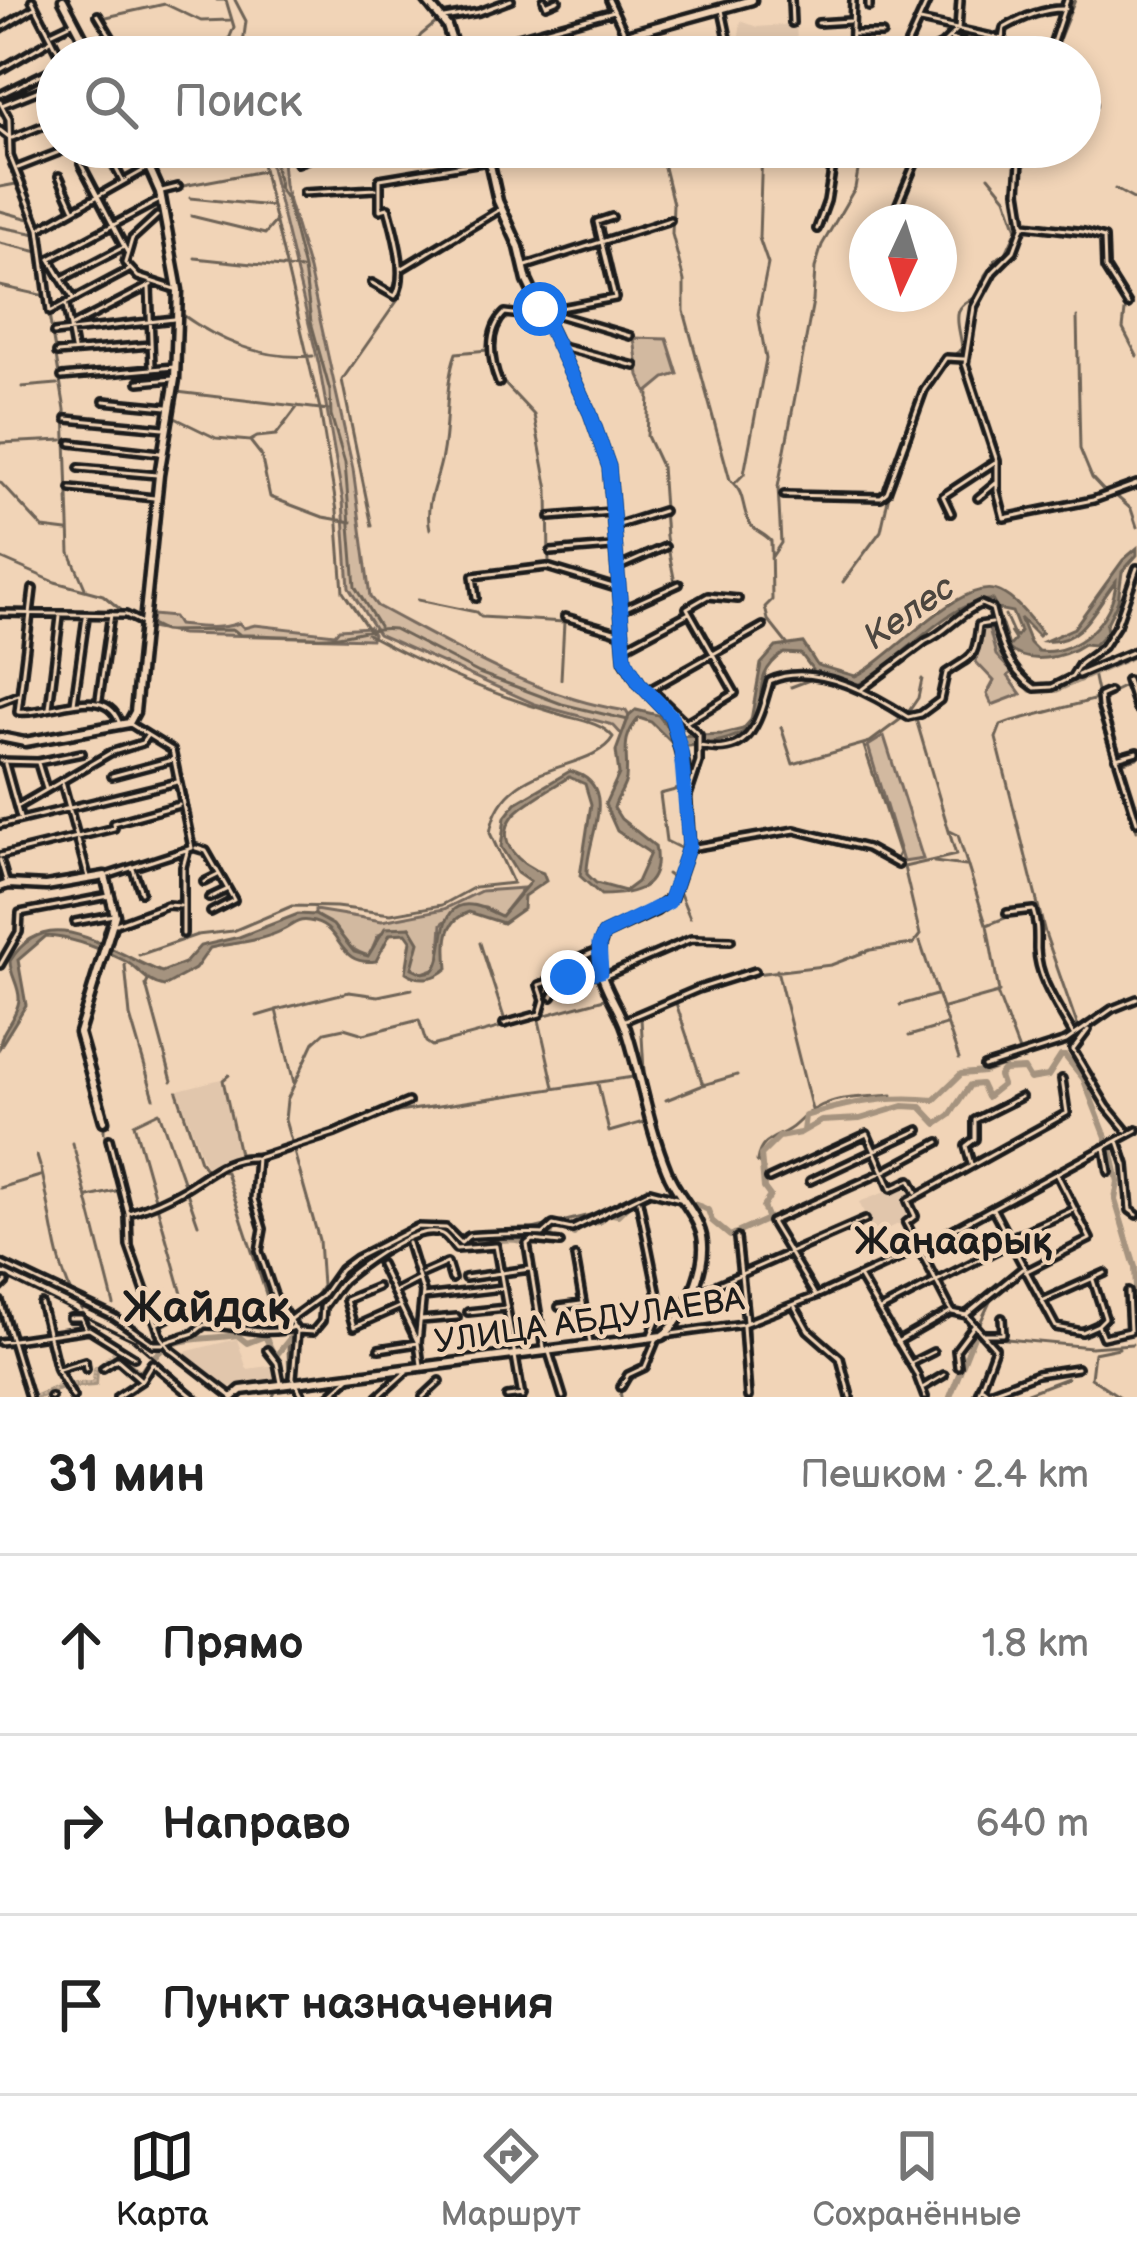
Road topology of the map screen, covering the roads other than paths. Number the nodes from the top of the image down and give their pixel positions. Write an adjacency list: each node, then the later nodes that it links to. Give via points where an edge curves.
1 (32, 0): 16 (street)
2 (63, 0): 24 (main road)
3 (426, 0): 21 (main road)
4 (511, 0): 21 (street)
5 (544, 0): 6 (street)
6 (558, 0)
7 (609, 0): 19 (street)
8 (752, 0): 15 (main road)
9 (791, 0): 25 (street)
10 (854, 0): 22 (street)
11 (928, 0): 23 (street)
12 (961, 0): 28 (street)
13 (1038, 0): 17 (street)
14 (1067, 0): 18 (street)
15 (724, 5): 29 (main road); 38 (street)
16 (36, 7): 27 (street); 32 (street)
17 (1046, 8): 18 (street); 42 (street)
18 (1066, 9): 43 (street)
19 (614, 11): 29 (street); 36 (street)
20 (98, 15): 34 (street)
21 (442, 18): 35 (main road)
22 (850, 21): 26 (street); 30 (street)
23 (920, 21): 28 (street); 39 (street)
24 (74, 22): 32 (street); 33 (main road)
25 (793, 23)
26 (818, 23)
27 (0, 29)
28 (958, 29): 40 (street); 41 (street)
29 (630, 34): 37 (main road)
30 (851, 34): 31 (street)
31 (882, 34)
32 (51, 36)
33 (82, 36)
34 (110, 36)
35 (449, 36)
36 (527, 36)
37 (626, 36)
38 (729, 36)
39 (912, 36)
40 (951, 36)
41 (989, 36)
42 (1003, 36)
43 (1056, 36)
44 (36, 46): 46 (street)
45 (0, 61): 46 (street)
46 (2, 69)
47 (36, 80): 49 (street)
48 (36, 89): 49 (street)
49 (0, 102): 52 (street)
50 (36, 128): 52 (street)
51 (0, 130): 52 (street)
52 (10, 138): 63 (street)
53 (36, 161): 63 (street)
54 (83, 168): 70 (street)
55 (116, 168): 65 (street)
56 (147, 168): 65 (street)
57 (151, 168): 69 (main road)
58 (441, 168): 67 (street, via 385,176)
59 (492, 168): 73 (main road)
60 (832, 168): 80 (street)
61 (913, 168): 71 (street)
62 (1020, 168): 77 (street)
63 (17, 169): 79 (street)
64 (58, 176): 72 (street)
65 (123, 182): 70 (street)
66 (178, 187): 69 (street)
67 (378, 189): 68 (street); 85 (street)
68 (303, 194)
69 (161, 195): 78 (street); 90 (main road)
70 (96, 197): 72 (street); 78 (street)
71 (898, 204)
72 (75, 209): 79 (street)
73 (501, 209): 84 (main road); 85 (street)
74 (157, 216): 83 (street)
75 (612, 217): 81 (street, via 597,222)
76 (670, 220): 81 (street)
77 (1024, 224): 93 (street, via 1101,236 1105,268); 104 (street, via 976,301)
78 (111, 227): 82 (street); 87 (street, via 50,259)
79 (39, 229): 92 (street, via 50,312)
80 (817, 229)
81 (603, 240): 84 (street); 94 (street, via 615,298)
82 (124, 247): 83 (street); 87 (street)
83 (128, 254): 86 (street)
84 (524, 267): 94 (main road)
85 (401, 269): 88 (street, via 395,296)
86 (128, 270): 89 (street); 91 (street)
87 (62, 279): 91 (street)
88 (372, 283)
89 (151, 285): 90 (street); 96 (street); 97 (street)
90 (178, 290): 95 (main road)
91 (74, 300): 92 (street)
92 (65, 304): 97 (street)
93 (1128, 305)
94 (542, 311): 99 (street); 101 (main road); 111 (street, via 498,320 491,348)
95 (176, 319): 96 (street); 105 (main road)
96 (148, 321): 97 (street); 100 (street)
97 (72, 327): 98 (street); 102 (street)
98 (54, 333)
99 (630, 336)
100 (150, 345): 102 (street); 107 (street)
101 (560, 347): 106 (street); 128 (main road, via 602,446)
102 (74, 351): 103 (street)
103 (57, 353)
104 (966, 359): 118 (street); 124 (street, via 946,358 931,376 887,492)
105 (175, 366): 107 (street); 109 (main road)
106 (635, 366)
107 (152, 368): 108 (street)
108 (62, 377)
109 (175, 379): 110 (street); 113 (main road)
110 (139, 382)
111 (499, 383)
112 (104, 401): 113 (street)
113 (169, 408): 115 (main road)
114 (67, 419): 115 (street)
115 (165, 428): 117 (main road)
116 (71, 443): 117 (street)
117 (162, 453): 120 (main road)
118 (997, 460): 121 (street); 129 (street, via 943,496)
119 (79, 468): 120 (street)
120 (158, 475): 126 (main road)
121 (998, 482): 122 (street, via 1004,518); 125 (street)
122 (1137, 484)
123 (71, 490): 126 (street)
124 (784, 495)
125 (978, 498)
126 (156, 499): 150 (main road)
127 (663, 511): 131 (street)
128 (613, 512): 130 (street); 131 (main road)
129 (951, 513)
130 (550, 517)
131 (613, 526): 132 (main road)
132 (614, 547): 134 (street); 135 (main road)
133 (664, 547): 135 (street)
134 (551, 553)
135 (616, 568): 139 (main road)
136 (1137, 568): 157 (street, via 1110,638)
137 (680, 584): 142 (street)
138 (34, 589): 144 (street)
139 (618, 589): 140 (street, via 547,567 473,576); 142 (main road)
140 (476, 598)
141 (738, 598): 146 (street, via 708,596)
142 (620, 610): 153 (main road)
143 (0, 613): 144 (street)
144 (30, 613): 145 (street); 162 (street)
145 (61, 613): 147 (street); 168 (street)
146 (689, 613): 154 (street); 156 (street)
147 (86, 614): 148 (street); 165 (street)
148 (111, 614): 150 (street); 164 (street)
149 (565, 617): 153 (street)
150 (144, 622): 170 (main road, via 135,712)
151 (994, 622): 157 (street, via 1002,651 1031,687); 159 (street, via 991,607 977,605); 159 (street, via 979,625 974,656 948,670 941,698 921,714 909,717)
152 (763, 626): 156 (street)
153 (622, 633): 154 (main road)
154 (624, 647): 160 (main road, via 630,672)
155 (1137, 650): 157 (street)
156 (713, 654): 160 (street); 169 (street, via 736,693)
157 (1072, 677)
158 (1127, 680): 167 (street)
159 (862, 688): 173 (street, via 808,673 773,678 748,736)
160 (649, 690): 166 (main road)
161 (1109, 692): 176 (street, via 1099,699)
162 (20, 694): 163 (street); 168 (street, via 18,712)
163 (0, 701)
164 (99, 701): 165 (street); 170 (street)
165 (74, 704): 168 (street)
166 (666, 705): 169 (street); 187 (main road, via 677,730)
167 (1137, 709)
168 (49, 710)
169 (688, 722): 173 (street)
170 (124, 724): 171 (street); 172 (main road, via 25,742)
171 (148, 735): 177 (street); 181 (street)
172 (0, 736)
173 (702, 750): 187 (street)
174 (82, 752): 179 (street)
175 (1137, 752): 176 (street)
176 (1115, 758): 189 (street)
177 (174, 760): 180 (street); 182 (street)
178 (2, 761): 179 (street); 185 (street)
179 (38, 762): 183 (street)
180 (112, 776)
181 (62, 782): 183 (street); 186 (street)
182 (178, 782): 184 (street); 186 (street)
183 (46, 790): 185 (street)
184 (183, 804): 191 (street); 192 (street)
185 (17, 807): 188 (street)
186 (70, 808): 188 (street); 191 (street)
187 (687, 815): 193 (main road)
188 (20, 820): 190 (street)
189 (1137, 822)
190 (0, 825)
191 (79, 837): 194 (street); 199 (street)
192 (190, 849): 196 (street); 197 (street, via 206,851); 206 (street)
193 (689, 849): 195 (street, via 795,830); 217 (main road, via 669,902 601,939)
194 (0, 857): 201 (street)
195 (898, 865)
196 (132, 867): 198 (street); 203 (street)
197 (219, 874): 200 (street); 202 (street)
198 (105, 876): 199 (main road); 204 (main road)
199 (88, 879): 201 (main road)
200 (204, 882)
201 (3, 886)
202 (227, 889): 205 (street); 207 (street, via 234,900)
203 (141, 892)
204 (111, 896): 209 (main road); 215 (street, via 20,913)
205 (209, 898)
206 (182, 906): 211 (street); 212 (street)
207 (211, 912)
208 (1007, 913): 224 (street, via 1033,910 1046,983)
209 (115, 915): 210 (street); 211 (main road)
210 (75, 922)
211 (113, 925): 229 (main road, via 79,1033)
212 (183, 934)
213 (731, 940): 217 (street, via 692,938)
214 (592, 953): 218 (street, via 566,964)
215 (0, 965)
216 (754, 971): 221 (street)
217 (601, 974): 218 (street); 221 (main road)
218 (569, 978): 219 (street); 222 (street, via 539,985 540,1014)
219 (552, 997)
220 (1137, 999): 223 (street)
221 (624, 1023): 247 (main road, via 665,1166)
222 (504, 1024)
223 (1087, 1028): 224 (street); 232 (street, via 1073,1050)
224 (1074, 1036): 225 (street)
225 (984, 1067)
226 (1062, 1079): 239 (street, via 1067,1113)
227 (1021, 1096): 239 (street, via 975,1120 975,1139 965,1149)
228 (408, 1102): 238 (street)
229 (104, 1121)
230 (919, 1130): 237 (street)
231 (1137, 1130): 232 (street, УЛИЦА АБДУЛАЕВА)
232 (1128, 1132): 234 (street, УЛИЦА АБДУЛАЕВА)
233 (109, 1139): 250 (street)
234 (1117, 1139): 236 (street, УЛИЦА АБДУЛАЕВА); 251 (street)
235 (940, 1142): 240 (street)
236 (1105, 1146): 241 (street, УЛИЦА АБДУЛАЕВА); 242 (street)
237 (875, 1152): 240 (street); 243 (street, via 867,1134); 244 (street)
238 (257, 1159): 250 (street, via 213,1168); 298 (street, via 259,1251)
239 (972, 1166): 245 (street)
240 (884, 1172): 245 (street, via 891,1189 910,1180); 258 (street, via 771,1222)
241 (1057, 1172): 248 (street, УЛИЦА АБДУЛАЕВА); 249 (street)
242 (1109, 1172)
243 (770, 1180)
244 (810, 1181)
245 (917, 1194): 257 (street, via 906,1223)
246 (639, 1201): 308 (street, via 662,1310)
247 (683, 1201): 279 (main road, via 702,1238); 298 (street, via 650,1191 572,1228 461,1243 446,1228 417,1227 351,1261)
248 (993, 1208): 255 (street); 257 (street, УЛИЦА АБДУЛАЕВА)
249 (1074, 1210): 255 (street); 263 (street, via 1090,1239)
250 (128, 1214): 300 (street, via 129,1246)
251 (1137, 1215)
252 (865, 1220): 258 (street)
253 (737, 1238): 267 (street)
254 (408, 1241): 264 (street, via 438,1233 456,1249 496,1246); 269 (street); 305 (street, via 343,1278 313,1332)
255 (1010, 1241): 263 (street); 273 (street)
256 (560, 1243): 262 (street, via 527,1241)
257 (920, 1246): 268 (street, УЛИЦА АБДУЛАЕВА); 273 (street)
258 (789, 1254): 267 (street); 280 (street)
259 (574, 1257): 284 (street)
260 (0, 1263): 266 (street)
261 (380, 1264): 277 (street)
262 (532, 1269): 264 (street); 317 (street)
263 (1024, 1270): 283 (street); 294 (street)
264 (500, 1273): 270 (street); 275 (street)
265 (1105, 1273): 272 (street)
266 (9, 1276): 276 (street); 314 (street)
267 (741, 1276): 279 (street); 301 (street)
268 (859, 1276): 280 (street, УЛИЦА АБДУЛАЕВА); 291 (street)
269 (421, 1277): 271 (street, via 445,1263); 277 (street); 281 (street)
270 (465, 1278)
271 (452, 1279)
272 (1094, 1280): 283 (street); 303 (street, via 1105,1318)
273 (938, 1281): 291 (street); 293 (street)
274 (377, 1287): 287 (street, via 346,1300 355,1327)
275 (503, 1287): 281 (street); 289 (street)
276 (0, 1288)
277 (393, 1292): 287 (street)
278 (1128, 1292): 303 (street, via 1128,1334 1103,1337)
279 (689, 1296): 308 (main road, via 671,1329)
280 (816, 1296): 286 (street, УЛИЦА АБДУЛАЕВА)
281 (423, 1297): 299 (street)
282 (0, 1301): 309 (street)
283 (1042, 1301): 303 (street, via 1059,1329)
284 (583, 1303): 288 (street); 313 (street)
285 (41, 1304): 307 (street)
286 (794, 1305): 301 (street, УЛИЦА АБДУЛАЕВА); 351 (street, via 840,1358)
287 (400, 1306): 312 (street)
288 (559, 1307)
289 (508, 1308): 292 (street); 319 (street)
290 (183, 1310): 300 (street)
291 (880, 1310): 311 (street)
292 (468, 1312)
293 (952, 1312): 294 (street); 311 (street)
294 (966, 1315): 302 (street)
295 (457, 1317): 299 (street)
296 (70, 1318): 304 (street, via 81,1318)
297 (1002, 1318): 306 (street, via 1003,1334)
298 (289, 1320): 305 (street)
299 (420, 1320): 312 (street)
300 (157, 1324): 314 (street)
301 (745, 1324): 308 (street, УЛИЦА АБДУЛАЕВА); 350 (street)
302 (975, 1325): 306 (street); 322 (street, via 956,1350)
303 (1097, 1325)
304 (81, 1328): 307 (street); 320 (street)
305 (293, 1329): 314 (street, via 271,1334 204,1324); 333 (street)
306 (983, 1334): 335 (street, via 996,1347)
307 (47, 1335): 309 (street); 328 (street)
308 (657, 1336): 313 (main road, УЛИЦА АБДУЛАЕВА); 334 (street, via 645,1366)
309 (12, 1340): 310 (street); 339 (street)
310 (0, 1342)
311 (897, 1342): 321 (street)
312 (418, 1343): 315 (street); 323 (street)
313 (590, 1344): 317 (main road, УЛИЦА АБДУЛАЕВА)
314 (167, 1345): 343 (street)
315 (379, 1349)
316 (267, 1350): 333 (street)
317 (546, 1351): 319 (main road, УЛИЦА АБДУЛАЕВА); 349 (street)
318 (933, 1352): 321 (street)
319 (515, 1355): 323 (main road, УЛИЦА АБДУЛАЕВА); 338 (street)
320 (134, 1357)
321 (910, 1364): 336 (street)
322 (958, 1366)
323 (421, 1367): 327 (main road, УЛИЦА АБДУЛАЕВА)
324 (103, 1368): 331 (street, via 117,1359)
325 (1077, 1368): 337 (street)
326 (86, 1369): 328 (street, via 85,1361)
327 (409, 1369): 329 (main road, УЛИЦА АБДУЛАЕВА); 346 (street)
328 (57, 1370): 340 (street)
329 (352, 1375): 333 (main road, УЛИЦА АБДУЛАЕВА); 345 (street)
330 (944, 1376): 336 (street)
331 (141, 1381): 341 (street); 342 (street, via 152,1363)
332 (440, 1381): 347 (street)
333 (288, 1384): 343 (main road, УЛИЦА АБДУЛАЕВА); 344 (street)
334 (621, 1387)
335 (981, 1387): 337 (street); 353 (street)
336 (922, 1388): 352 (street)
337 (991, 1394)
338 (523, 1396): 348 (street)
339 (29, 1397)
340 (73, 1397)
341 (117, 1397)
342 (193, 1397)
343 (232, 1397)
344 (303, 1397)
345 (328, 1397)
346 (378, 1397)
347 (423, 1397)
348 (507, 1397)
349 (563, 1397)
350 (748, 1397)
351 (850, 1397)
352 (926, 1397)
353 (977, 1397)

